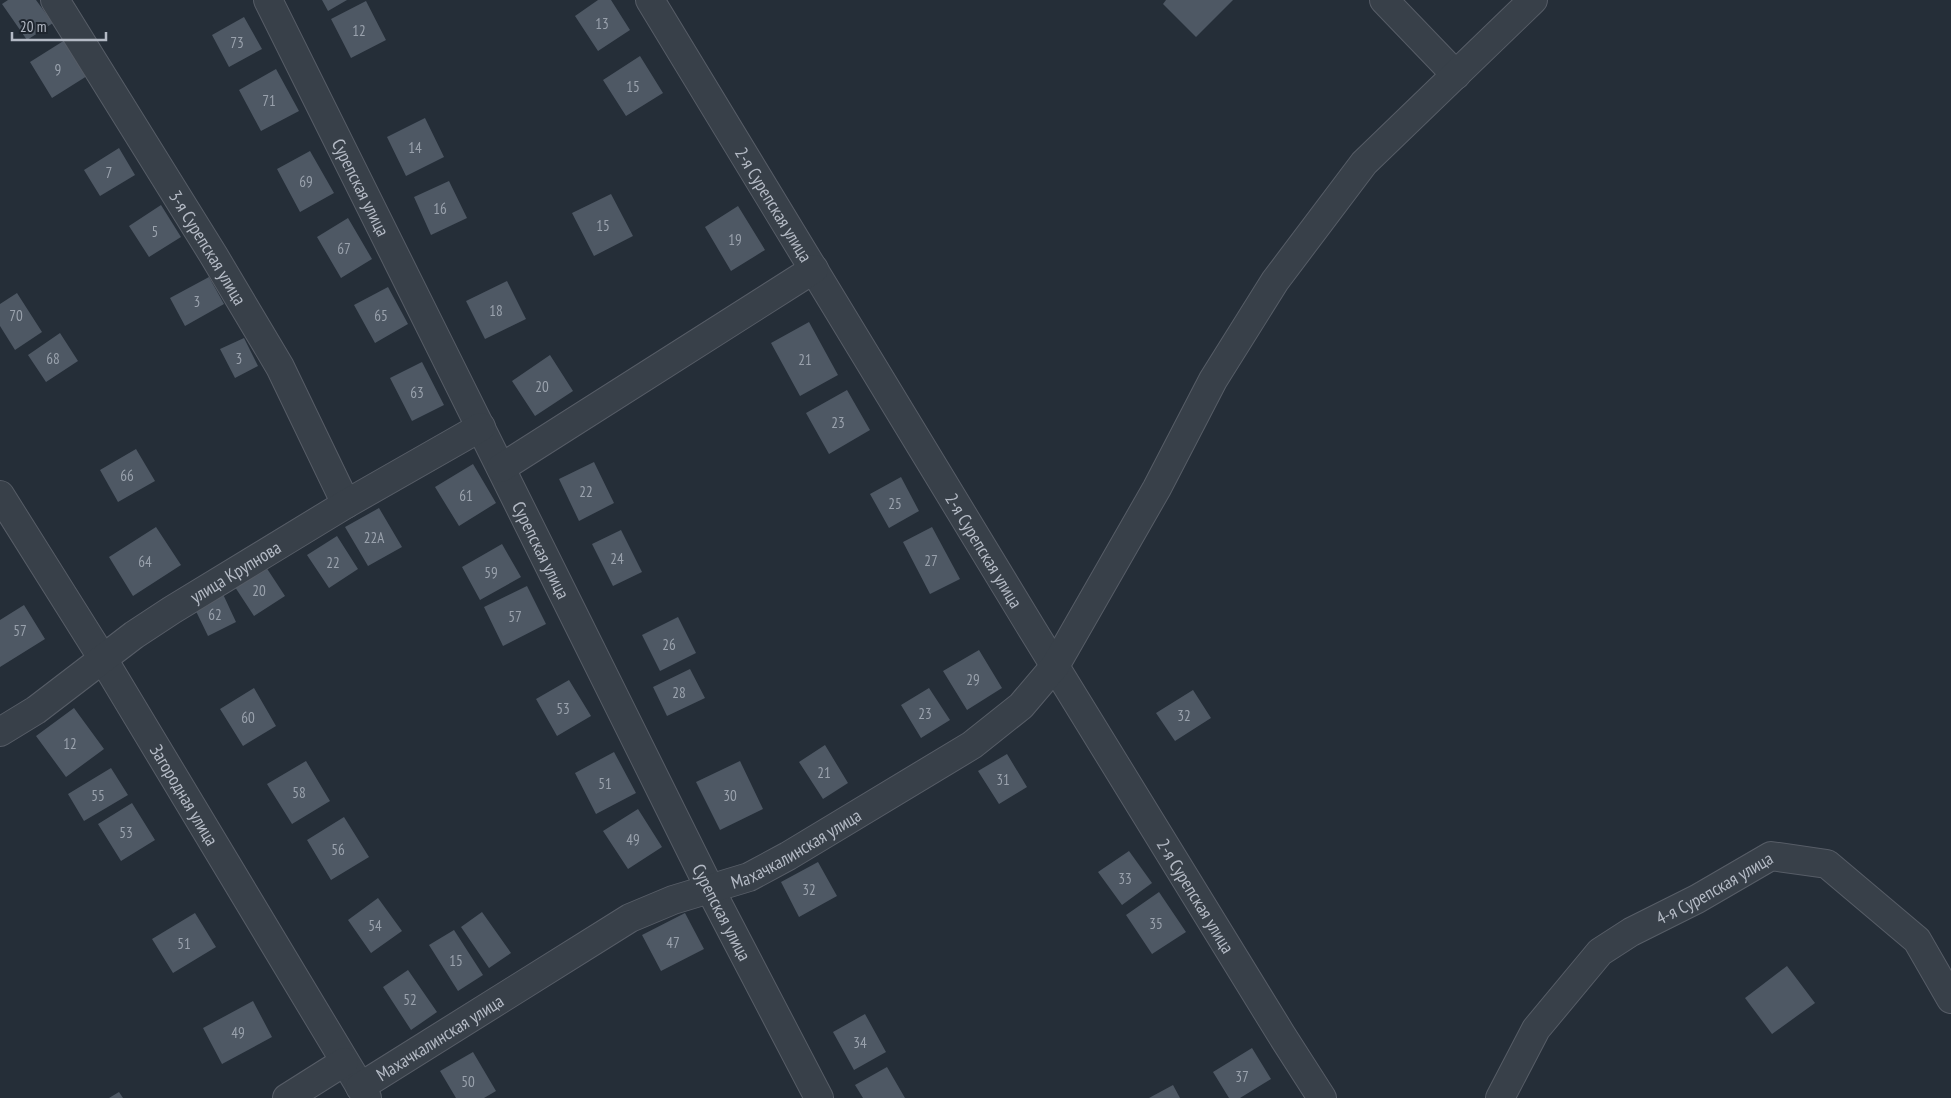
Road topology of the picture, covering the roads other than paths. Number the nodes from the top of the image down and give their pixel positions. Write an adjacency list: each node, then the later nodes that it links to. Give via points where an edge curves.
1 (55, 0): 11 (street, 3-я Сурепская улица, via 280,367)
2 (268, 0): 8 (street, Сурепская улица)
3 (650, 0): 7 (street, 2-я Сурепская улица)
4 (1384, 0): 6 (street)
5 (1533, 0): 6 (street, Махачкалинская улица)
6 (1456, 75): 13 (street, Махачкалинская улица, via 1364,163 1275,281 1213,380 1158,488)
7 (814, 269): 9 (street); 13 (street, 2-я Сурепская улица)
8 (481, 427): 9 (street, Сурепская улица); 11 (street, улица Крупнова)
9 (501, 468): 15 (street, Сурепская улица)
10 (0, 495): 12 (street, Загородная улица)
11 (346, 504): 12 (street, улица Крупнова, via 172,610)
12 (103, 659): 14 (street, улица Крупнова, via 36,710); 17 (street, Загородная улица)
13 (1055, 666): 15 (street, Махачкалинская улица, via 1021,706 972,745 788,856 749,877); 21 (street, 2-я Сурепская улица)
14 (0, 732)
15 (710, 889): 18 (street, Махачкалинская улица, via 630,918); 20 (street, Сурепская улица)
16 (1951, 999): 22 (street, 4-я Сурепская улица, via 1918,940 1827,864 1771,856 1600,952 1536,1029)
17 (344, 1062): 18 (street, Загородная улица); 19 (street)
18 (364, 1093)
19 (287, 1098)
20 (819, 1098)
21 (1321, 1098)
22 (1500, 1098)

